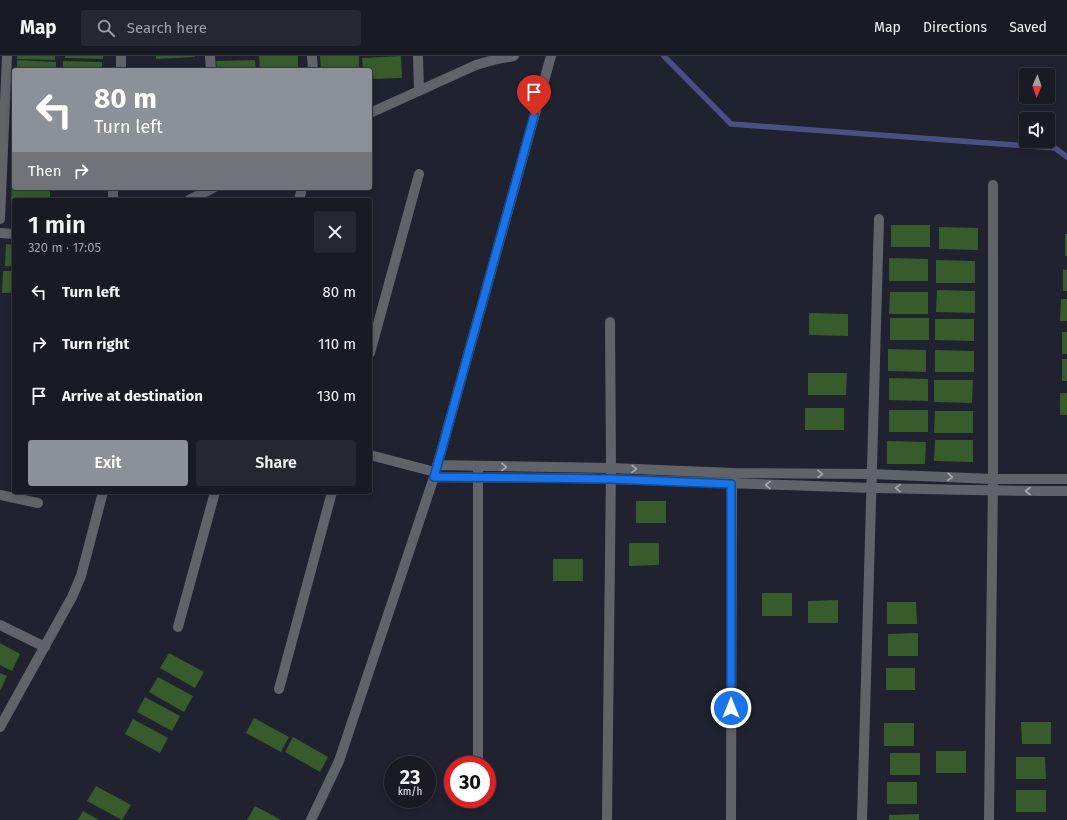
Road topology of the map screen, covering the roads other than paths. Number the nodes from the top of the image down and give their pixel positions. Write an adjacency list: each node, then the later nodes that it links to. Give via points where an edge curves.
1 (7, 56): 17 (street)
2 (122, 56): 8 (street)
3 (210, 56): 9 (street)
4 (312, 56): 10 (street)
5 (418, 56): 11 (street)
6 (514, 56): 11 (street, via 476,65)
7 (551, 56): 26 (street)
8 (121, 68)
9 (211, 68)
10 (313, 68)
11 (419, 90): 12 (street)
12 (372, 112)
13 (418, 174): 22 (street)
14 (993, 185): 31 (street)
15 (209, 190): 16 (street)
16 (193, 198)
17 (0, 219)
18 (879, 219): 28 (street)
19 (0, 233): 20 (street)
20 (12, 234)
21 (610, 322): 25 (street)
22 (372, 346)
23 (372, 455): 26 (street)
24 (478, 466): 25 (street, one-way to 25); 26 (street); 29 (street)
25 (611, 468): 27 (street, one-way to 27); 30 (street)
26 (435, 471): 29 (street); 48 (street, via 339,761)
27 (733, 472): 28 (street, one-way to 28); 33 (street)
28 (872, 474): 31 (street, one-way to 31); 34 (street)
29 (478, 478): 30 (street); 47 (street)
30 (610, 479): 33 (street); 49 (street)
31 (992, 479): 32 (street); 35 (street)
32 (1067, 480)
33 (731, 484): 34 (street, one-way to 33); 50 (street)
34 (871, 487): 35 (street, one-way to 34); 51 (street)
35 (992, 491): 36 (street, one-way to 35); 52 (street)
36 (1067, 491)
37 (103, 494): 44 (street, via 81,576)
38 (214, 494): 43 (street)
39 (331, 494): 45 (street)
40 (0, 495): 41 (street)
41 (38, 503)
42 (0, 625): 44 (street)
43 (178, 627)
44 (45, 647): 46 (street)
45 (279, 689)
46 (0, 727)
47 (478, 756)
48 (311, 820)
49 (607, 820)
50 (731, 820)
51 (862, 820)
52 (989, 820)

